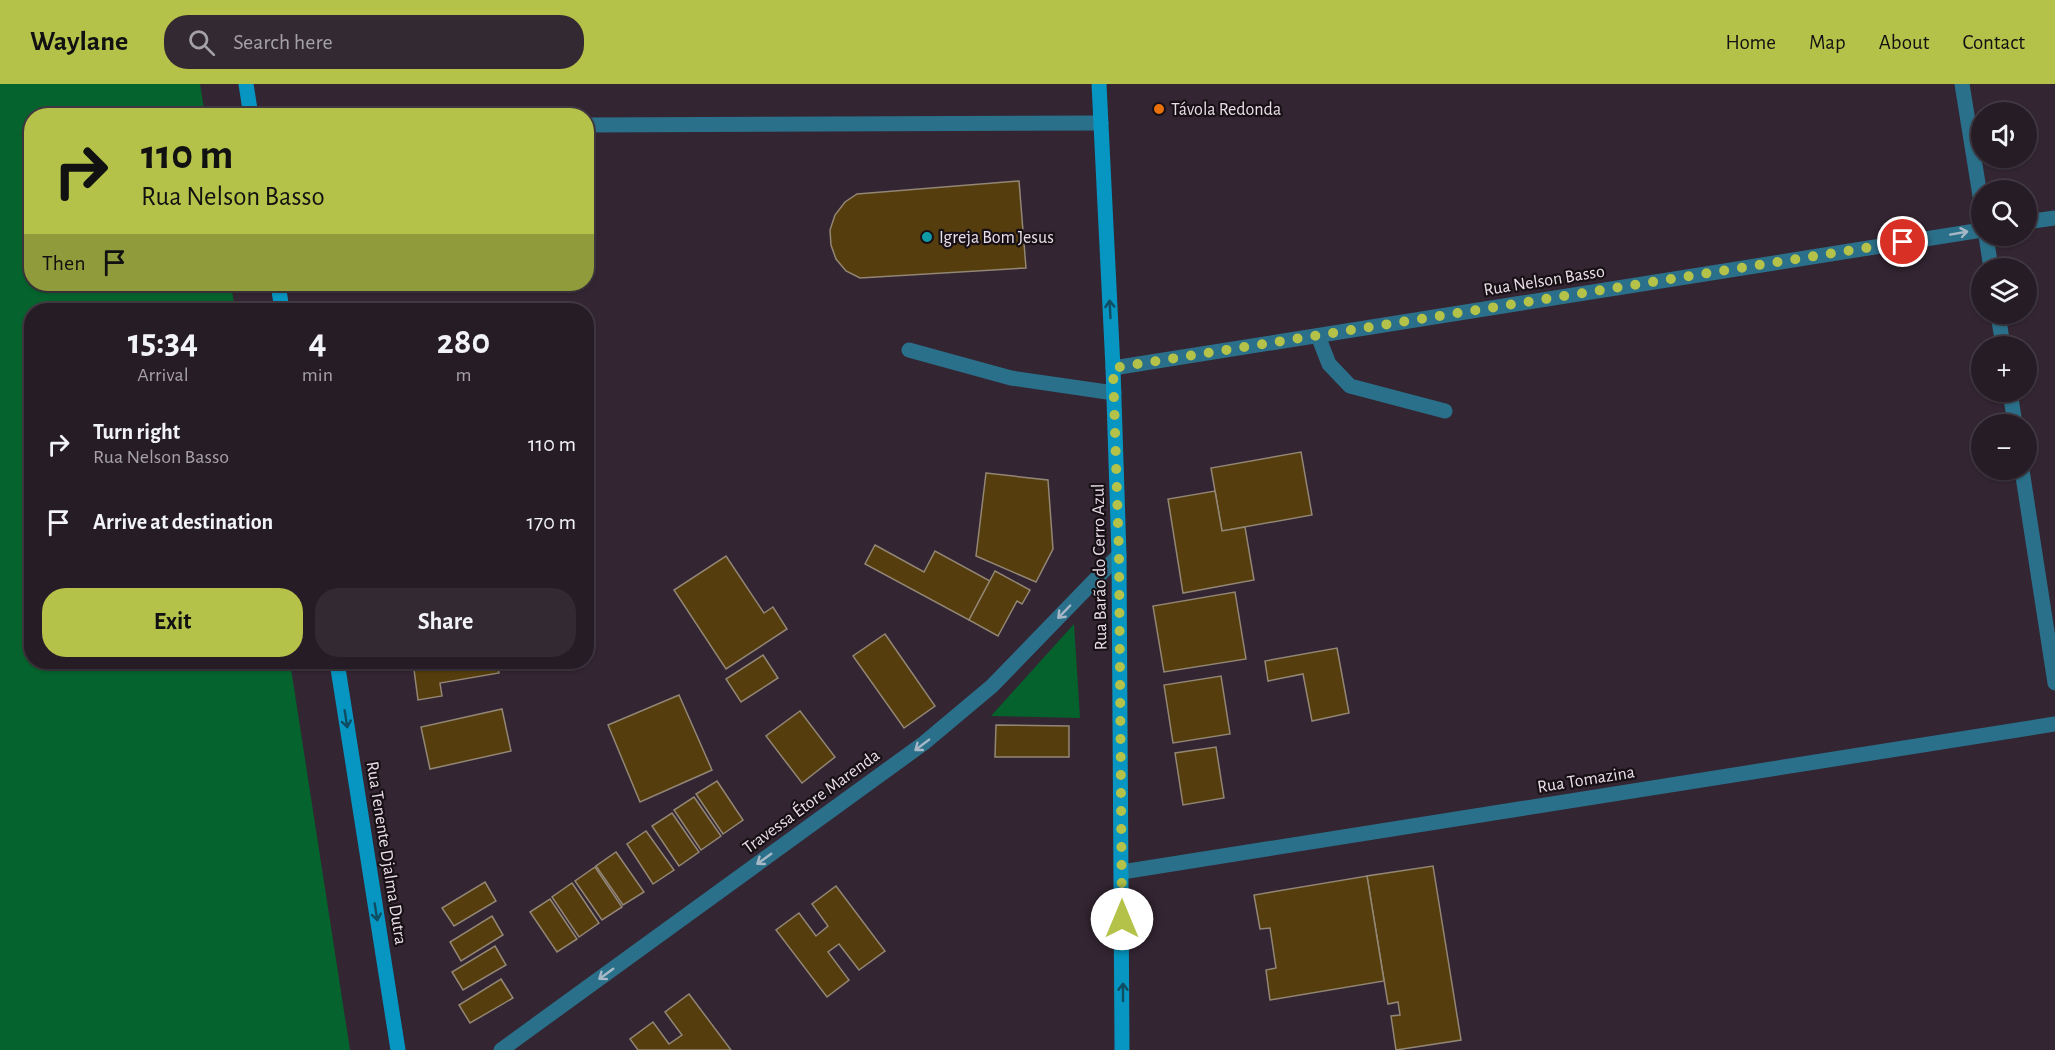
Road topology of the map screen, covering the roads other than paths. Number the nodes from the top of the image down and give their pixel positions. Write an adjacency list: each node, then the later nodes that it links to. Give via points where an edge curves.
1 (246, 84): 4 (main road)
2 (1099, 84): 5 (main road, Rua Barão do Cerro Azul)
3 (1962, 84): 7 (street)
4 (250, 108)
5 (1101, 123): 6 (street); 13 (main road, Rua Barão do Cerro Azul, one-way to 5)
6 (594, 124)
7 (1977, 180)
8 (2055, 218): 9 (street)
9 (2037, 220)
10 (1971, 232): 11 (street, Rua Nelson Basso, one-way to 10)
11 (1318, 336): 13 (street, Rua Nelson Basso); 15 (street, via 1329,364 1350,386)
12 (909, 350): 14 (street, via 1011,378)
13 (1113, 368): 14 (main road, Rua Barão do Cerro Azul)
14 (1114, 393): 17 (main road, Rua Barão do Cerro Azul)
15 (1445, 411)
16 (2024, 480): 19 (street)
17 (1119, 555): 21 (main road, Rua Barão do Cerro Azul); 23 (street, Travessa Étore Marenda, one-way to 23, via 992,686 932,737)
18 (338, 669): 22 (main road, Rua Tenente Djalma Dutra, one-way to 22)
19 (2055, 683)
20 (2055, 724): 21 (street, Rua Tomazina)
21 (1122, 872): 24 (main road, Rua Barão do Cerro Azul, one-way to 21)
22 (398, 1050)
23 (501, 1050)
24 (1122, 1050)

